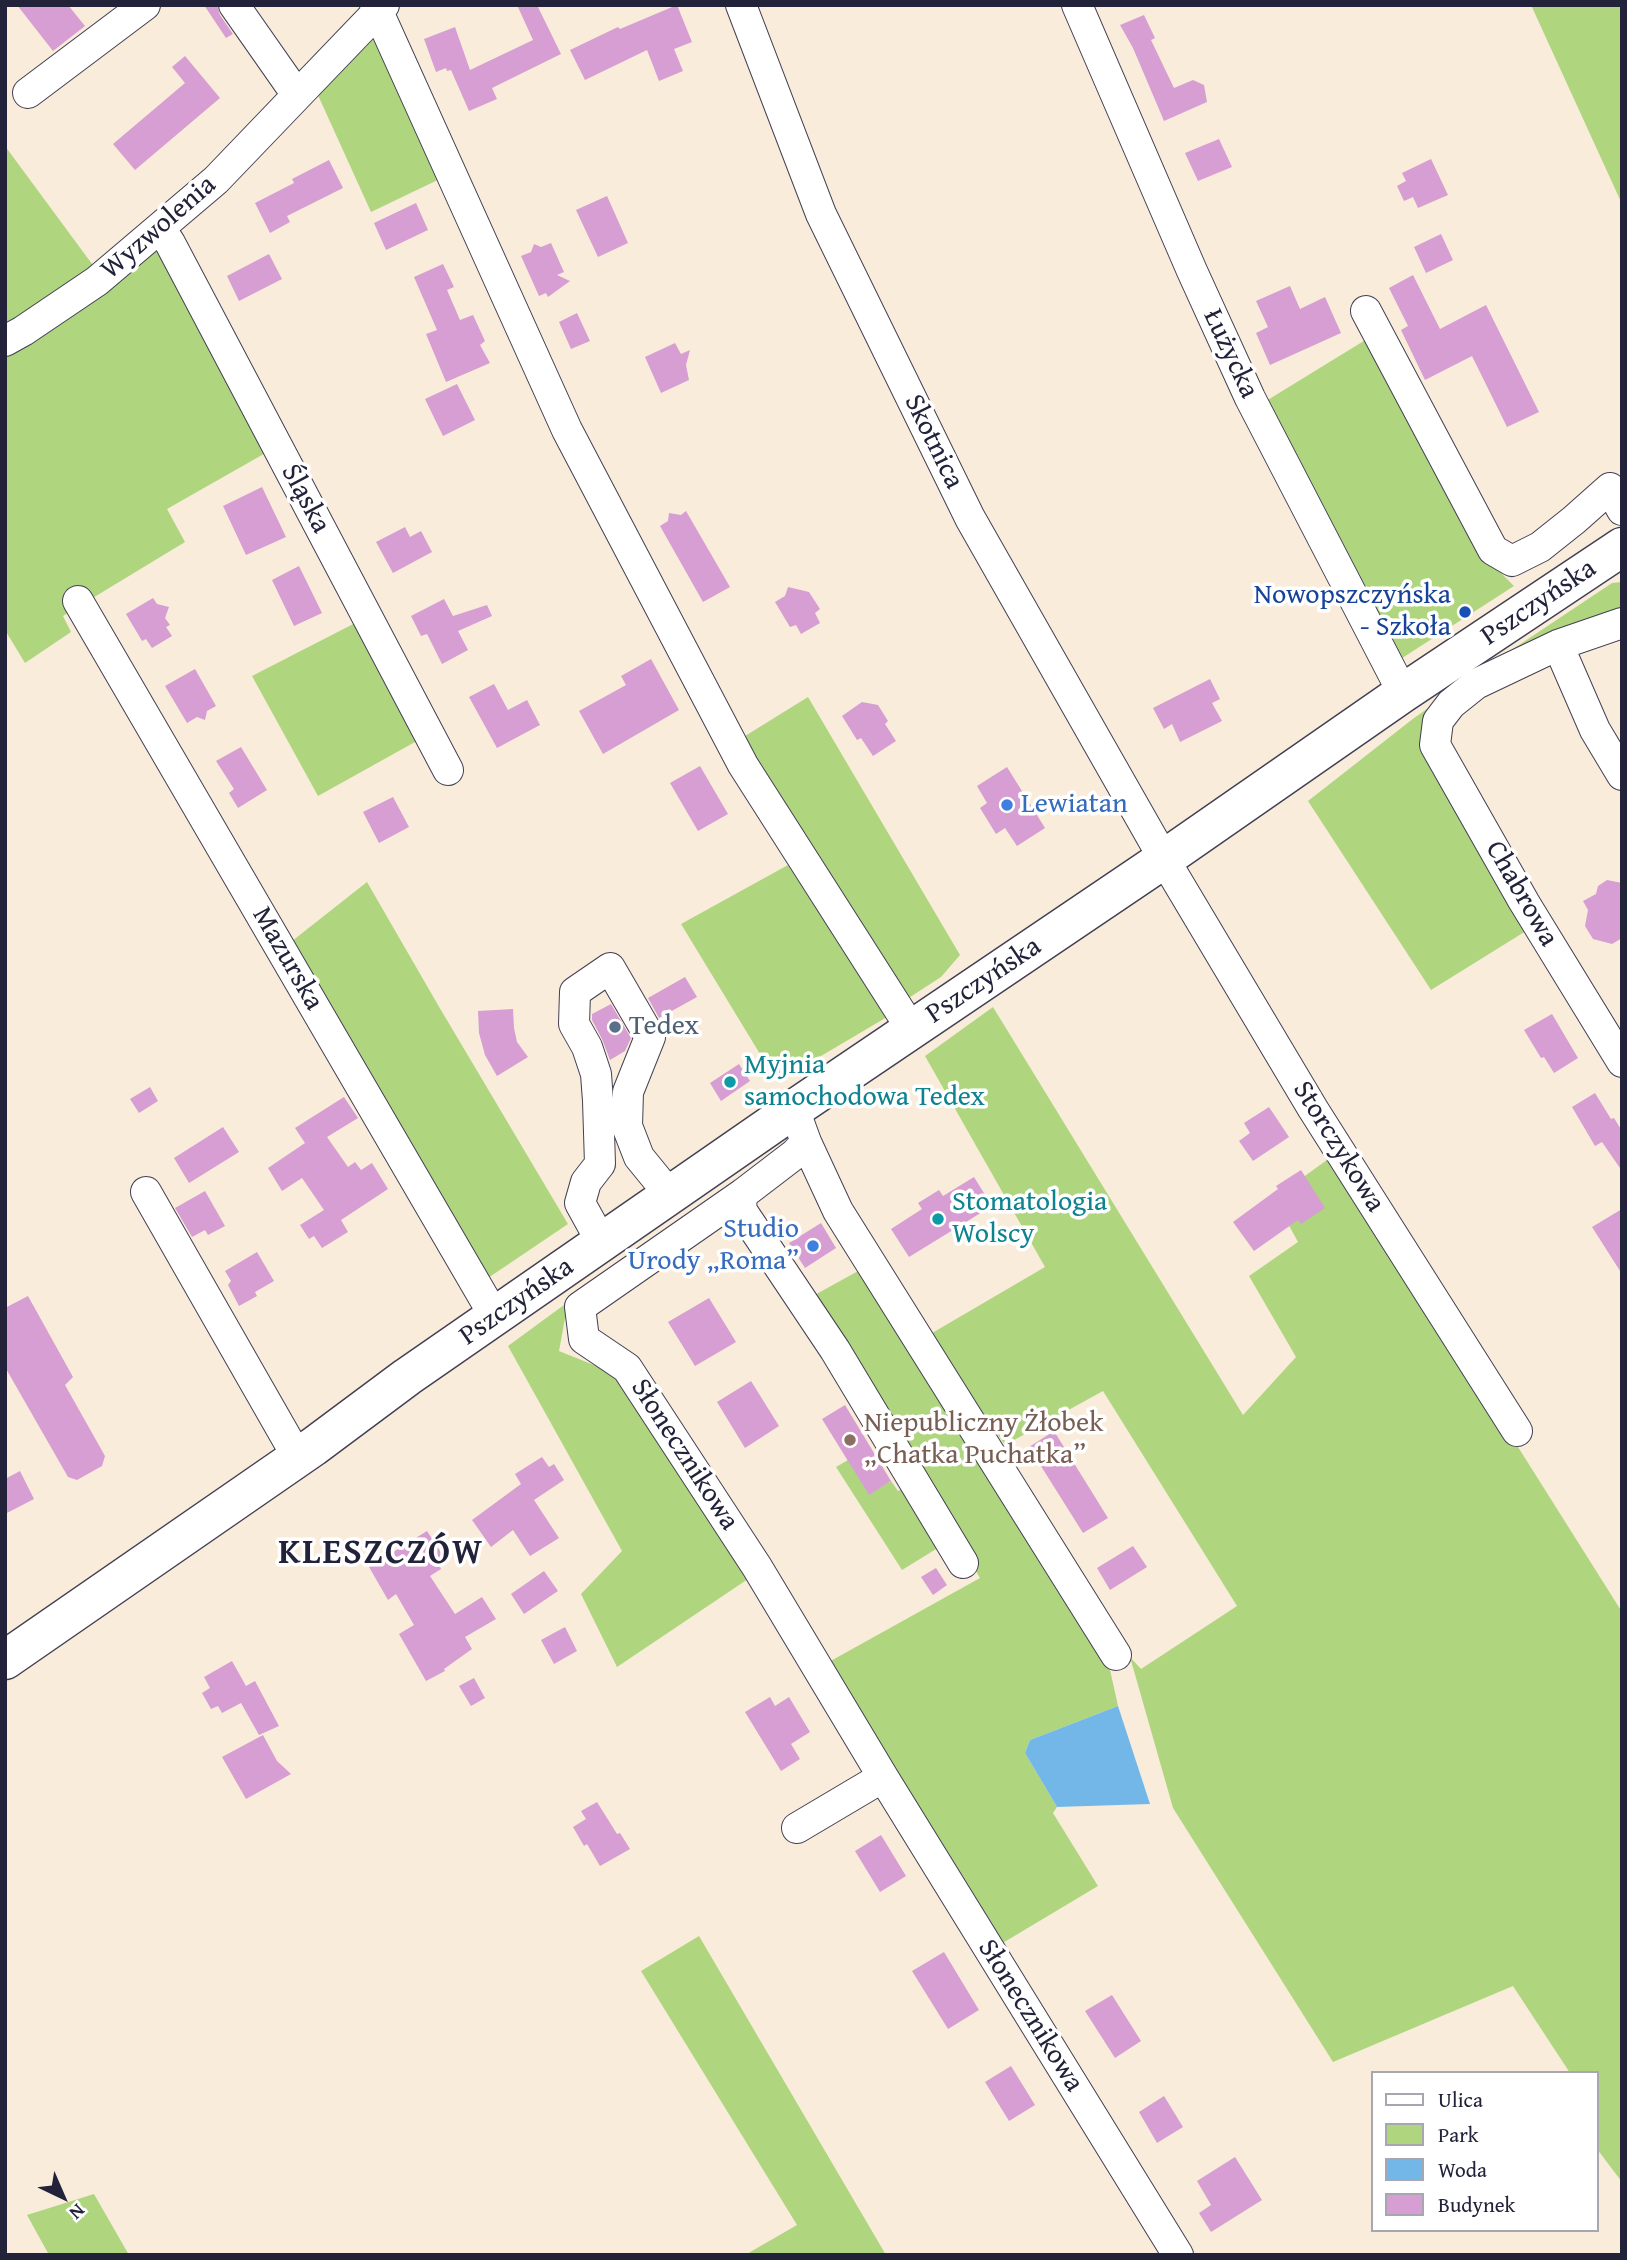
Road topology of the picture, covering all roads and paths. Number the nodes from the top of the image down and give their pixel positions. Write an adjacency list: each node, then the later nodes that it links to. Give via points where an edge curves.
1 (145, 5): 6 (street)
2 (234, 5): 7 (street)
3 (741, 5): 20 (street, Skotnica, via 821,214 970,517)
4 (1077, 5): 16 (street, Łużycka, via 1250,398)
5 (379, 7): 7 (street, Wyzwolenia); 21 (street, via 586,468 743,765)
6 (28, 93)
7 (297, 95): 8 (street, Wyzwolenia, via 216,180)
8 (160, 228): 10 (street, Wyzwolenia, via 97,281); 18 (street, Śląska)
9 (1366, 311): 11 (street, via 1493,550 1512,561 1540,547 1610,488)
10 (5, 341)
11 (1622, 510)
12 (1622, 547): 16 (main road, Pszczyńska)
13 (78, 601): 30 (street, Mazurska)
14 (1622, 624): 15 (street, Pszczyńska)
15 (1558, 645): 17 (street, Pszczyńska, via 1476,684); 19 (street, via 1595,730)
16 (1403, 694): 20 (main road, Pszczyńska)
17 (1438, 721): 22 (street, Chabrowa, via 1435,746)
18 (448, 771)
19 (1622, 775)
20 (1164, 859): 21 (main road, Pszczyńska); 31 (street, Storczykowa, via 1313,1109)
21 (912, 1030): 23 (main road, Pszczyńska)
22 (1622, 1062)
23 (800, 1126): 27 (street, Słonecznikowa, via 795,1154); 28 (main road, Pszczyńska); 34 (street, via 838,1211)
24 (639, 1157): 25 (street, via 621,1156); 25 (street, via 627,1126 628,1092 650,1037 610,968 575,992 574,1024 596,1074); 28 (street)
25 (600, 1164): 29 (street, via 586,1182 580,1203)
26 (146, 1192): 32 (street)
27 (744, 1194): 33 (street, via 742,1211 835,1350); 36 (street, Słonecznikowa, via 580,1307 584,1339 627,1368 757,1567)
28 (670, 1195): 29 (main road, Pszczyńska)
29 (602, 1243): 30 (main road, Pszczyńska)
30 (495, 1317): 32 (main road, Pszczyńska)
31 (1517, 1431)
32 (298, 1458): 35 (main road, Pszczyńska)
33 (963, 1563)
34 (1116, 1655)
35 (5, 1660)
36 (883, 1777): 37 (street); 38 (street, Słonecznikowa)
37 (797, 1828)
38 (1178, 2255)

